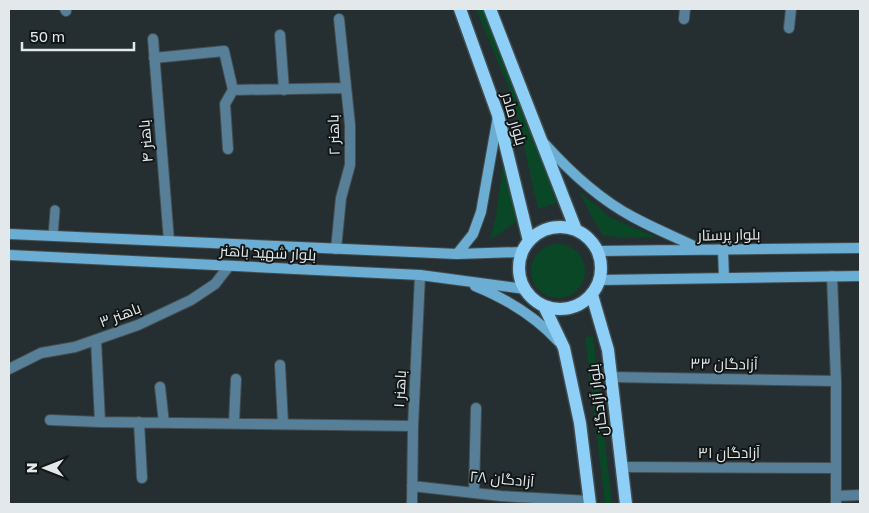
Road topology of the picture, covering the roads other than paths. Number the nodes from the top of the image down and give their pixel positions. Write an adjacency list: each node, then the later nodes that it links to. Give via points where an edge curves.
1 (460, 9): 12 (main road, بلوار مادر)
2 (490, 9): 13 (main road, بلوار مادر)
3 (791, 9): 5 (street)
4 (339, 19): 9 (street, باهنر ۲)
5 (789, 28)
6 (280, 35): 11 (street)
7 (153, 39): 8 (street, باهنر ۴)
8 (154, 58): 10 (street, via 224,51); 19 (street, باهنر ۴)
9 (346, 88): 11 (street); 22 (street, باهنر ۲, via 350,165 341,198)
10 (232, 90): 11 (street); 14 (street, via 225,104)
11 (284, 90)
12 (498, 115): 20 (main road, بلوار مادر); 26 (main road, via 481,212 473,234)
13 (542, 140): 16 (main road, بلوار مادر); 23 (main road, via 562,163 608,202 632,217)
14 (228, 150)
15 (55, 210): 18 (lane)
16 (576, 230): 20 (main road, via 564,226 551,227 539,232); 25 (main road)
17 (9, 234): 18 (main road, بلوار شهید باهنر)
18 (53, 236): 19 (main road, بلوار شهید باهنر)
19 (169, 241): 22 (main road, بلوار شهید باهنر)
20 (526, 246): 26 (main road, بلوار شهید باهنر); 35 (main road, via 519,264)
21 (860, 248): 24 (main road, بلوار پرستار)
22 (336, 249): 26 (main road, بلوار شهید باهنر)
23 (703, 250): 24 (main road, بلوار پرستار); 25 (main road, بلوار پرستار)
24 (723, 250): 32 (main road)
25 (598, 251): 34 (main road)
26 (457, 254)
27 (9, 255): 28 (main road, بلوار شهید باهنر)
28 (228, 266): 29 (main road, بلوار شهید باهنر); 38 (street, باهنر ۳, via 215,284 191,300)
29 (420, 275): 33 (main road, بلوار شهید باهنر); 53 (street, باهنر ۱)
30 (832, 276): 31 (main road); 32 (main road); 44 (street)
31 (860, 276)
32 (724, 278): 34 (main road)
33 (463, 280): 35 (main road, بلوار شهید باهنر); 39 (main road, via 511,302 545,327)
34 (600, 280): 36 (main road)
35 (525, 290): 37 (main road)
36 (592, 295): 37 (main road, via 570,308); 42 (main road, بلوار آزادگان, via 608,350)
37 (544, 306): 39 (main road, بلوار آزادگان)
38 (96, 340): 41 (street, باهنر ۳, via 41,353); 48 (street)
39 (564, 348): 61 (main road, بلوار آزادگان, via 580,423)
40 (280, 365): 52 (street)
41 (9, 369)
42 (611, 378): 44 (street, آزادگان ۳۳); 54 (main road, بلوار آزادگان)
43 (236, 379): 51 (street)
44 (836, 381): 55 (street)
45 (160, 387): 50 (street)
46 (476, 408): 58 (street)
47 (50, 420): 48 (street)
48 (100, 422): 49 (street)
49 (139, 422): 50 (street); 56 (street)
50 (164, 423): 51 (street)
51 (234, 424): 52 (street)
52 (283, 424): 53 (street)
53 (413, 426): 57 (street, باهنر ۱)
54 (622, 467): 55 (street, آزادگان ۳۱); 63 (main road, بلوار آزادگان)
55 (836, 468): 60 (street)
56 (142, 478)
57 (412, 486): 58 (street, آزادگان ۲۸); 62 (street, باهنر ۱)
58 (474, 492): 61 (street, آزادگان ۲۸)
59 (860, 495): 60 (street)
60 (836, 500)
61 (590, 502)
62 (412, 504)
63 (626, 504)

